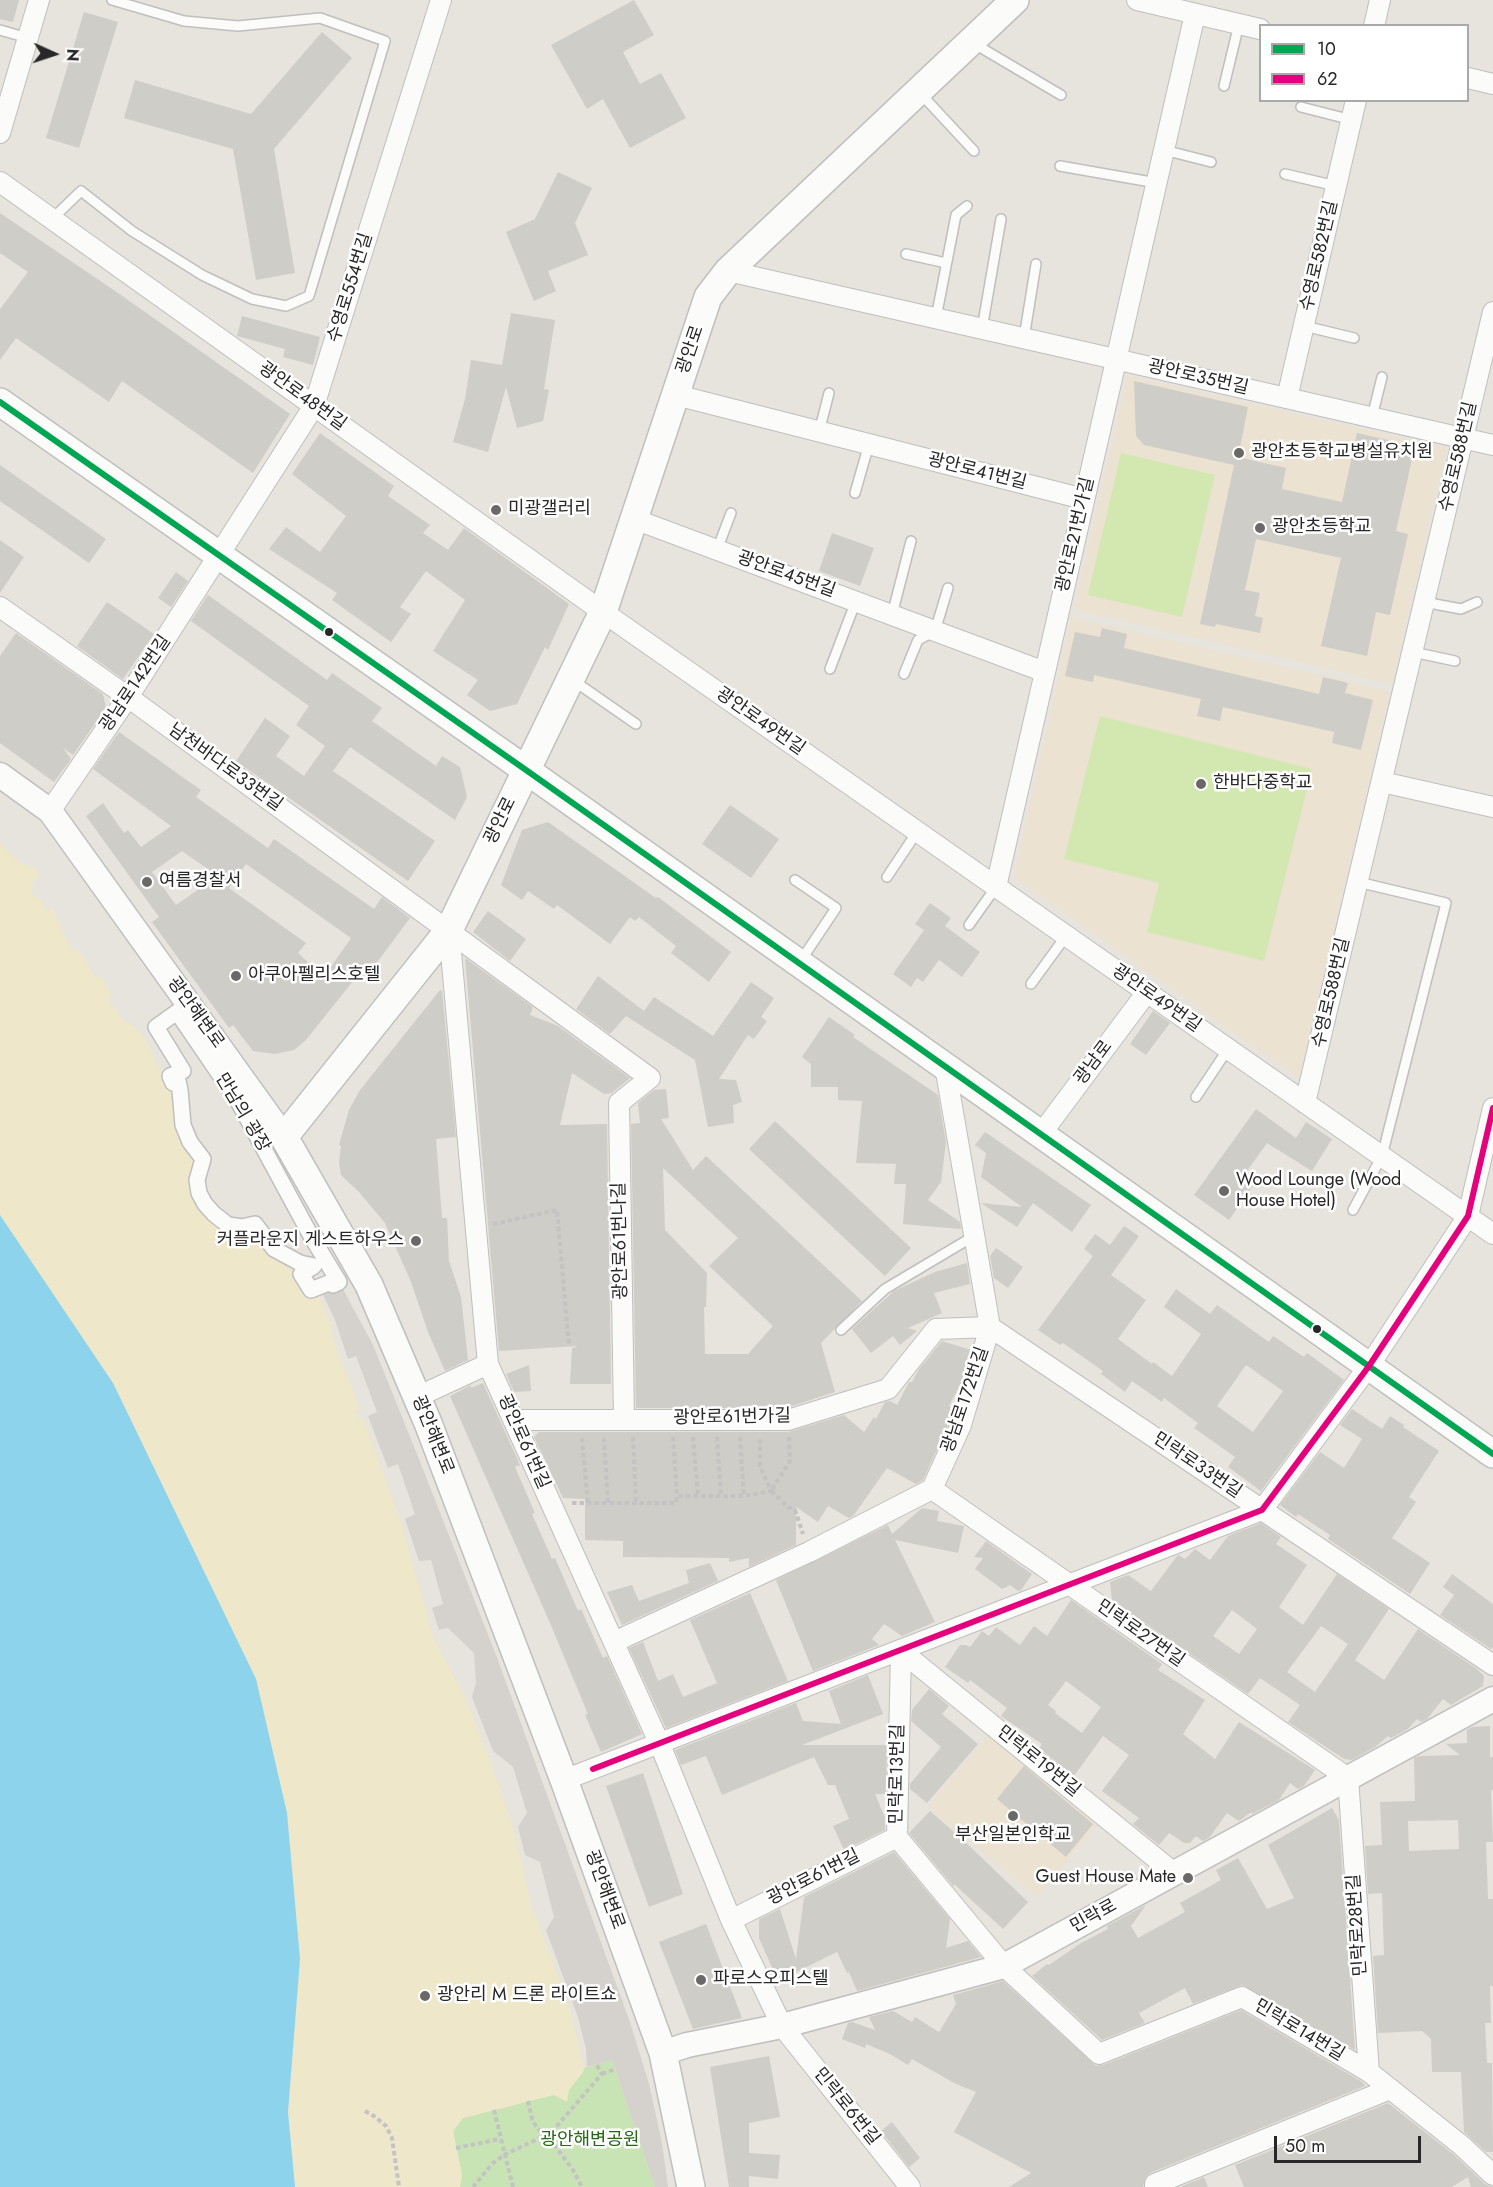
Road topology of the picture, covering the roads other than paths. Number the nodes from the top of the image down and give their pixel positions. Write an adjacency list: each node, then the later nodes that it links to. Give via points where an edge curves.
1 (39, 0): 12 (street)
2 (112, 0): 32 (lane, via 184,21 238,26 320,18 385,40 309,296 286,306 252,299 202,275 132,231 81,191)
3 (441, 0): 50 (street, 수영로554번길)
4 (1015, 0): 13 (main road, 광안로)
5 (1137, 0): 7 (street)
6 (1380, 0): 9 (street)
7 (1196, 10): 8 (street); 23 (street, 광안로21번가길)
8 (1239, 24): 10 (street); 16 (lane)
9 (1374, 24)
10 (1259, 29)
11 (0, 30): 12 (lane)
12 (28, 38): 22 (street)
13 (971, 42): 17 (main road, 광안로); 18 (lane)
14 (1469, 78): 15 (street)
15 (1493, 84)
16 (1224, 86)
17 (918, 91): 24 (lane); 37 (main road, 광안로)
18 (1061, 95)
19 (1356, 102): 21 (street, 수영로582번길)
20 (1301, 107): 21 (lane)
21 (1352, 120): 30 (street, 수영로582번길)
22 (0, 133)
23 (1164, 150): 25 (lane); 29 (street, 광안로21번가길)
24 (975, 151)
25 (1211, 162)
26 (1060, 166): 29 (lane)
27 (1285, 174): 30 (lane, 수영로582번길)
28 (0, 182): 32 (street, 광안로48번길)
29 (1157, 183): 44 (street, 광안로21번가길)
30 (1336, 186): 40 (street, 수영로582번길)
31 (967, 206): 35 (lane, via 956,215)
32 (52, 219): 50 (street, 광안로48번길)
33 (1001, 219): 41 (lane)
34 (906, 254): 35 (lane)
35 (946, 263): 39 (lane)
36 (1036, 264): 42 (lane)
37 (728, 271): 39 (street, 광안로35번길); 47 (main road, 광안로, via 708,297)
38 (1493, 312): 53 (street, 수영로588번길)
39 (936, 318): 41 (street, 광안로35번길)
40 (1304, 326): 43 (lane, 수영로582번길); 48 (street, 수영로582번길)
41 (982, 329): 42 (street, 광안로35번길)
42 (1024, 338): 44 (street, 광안로35번길)
43 (1354, 338)
44 (1116, 359): 48 (street, 광안로35번길); 57 (street, 광안로21번가길)
45 (1382, 377): 51 (lane)
46 (829, 393): 52 (lane)
47 (676, 395): 52 (street, 광안로41번길); 59 (main road, 광안로)
48 (1287, 398): 51 (street, 광안로35번길)
49 (0, 402): 62 (main road)
50 (314, 406): 62 (street, 수영로554번길); 68 (street, 광안로48번길)
51 (1372, 417): 53 (street, 광안로35번길)
52 (819, 432): 54 (street, 광안로41번길)
53 (1463, 438): 55 (street, 광안로35번길); 65 (street, 수영로588번길)
54 (869, 444): 56 (lane); 57 (street, 광안로41번길)
55 (1493, 445)
56 (855, 493)
57 (1084, 499): 74 (street, 광안로21번가길)
58 (731, 513): 61 (lane, 광안로45번길)
59 (634, 519): 61 (street, 광안로45번길); 68 (main road, 광안로)
60 (911, 541): 69 (lane)
61 (717, 550): 64 (street, 광안로45번길)
62 (220, 556): 77 (street, 광남로142번길); 79 (main road)
63 (948, 588): 70 (lane)
64 (856, 601): 69 (street, 광안로45번길); 73 (lane, 광안로45번길)
65 (1424, 602): 66 (lane, via 1461,609); 71 (street, 수영로588번길)
66 (1477, 602)
67 (0, 607): 77 (street, 남천바다로33번길)
68 (603, 612): 76 (main road, 광안로); 84 (street, 광안로49번길)
69 (892, 615): 70 (street, 광안로45번길)
70 (935, 631): 74 (street, 광안로45번길); 75 (lane, via 918,640)
71 (1413, 652): 72 (lane); 81 (street, 수영로588번길)
72 (1455, 661)
73 (830, 669)
74 (1045, 672): 88 (street, 광안로21번가길)
75 (904, 674)
76 (571, 680): 78 (lane); 79 (main road, 광안로)
77 (128, 698): 83 (street, 광남로142번길); 90 (street, 남천바다로33번길)
78 (636, 724)
79 (526, 770): 90 (main road, 광안로); 92 (main road)
80 (0, 775): 83 (street, 광안해변로)
81 (1382, 782): 82 (street); 87 (street, 수영로588번길)
82 (1493, 807)
83 (51, 811): 101 (street, 광안해변로)
84 (917, 832): 85 (lane); 88 (street, 광안로49번길)
85 (887, 877)
86 (795, 880): 92 (lane, via 836,908)
87 (1358, 882): 98 (street, 수영로588번길); 102 (lane, via 1446,903)
88 (996, 886): 89 (lane); 91 (street, 광안로49번길)
89 (969, 925)
90 (449, 930): 101 (main road, 광안로); 110 (street, 광안로61번길); 113 (street, 광안로61번나길, via 650,1078 619,1103)
91 (1066, 936): 93 (lane); 94 (street, 광안로49번길)
92 (799, 963): 96 (main road)
93 (1031, 984)
94 (1148, 992): 95 (street, 광안로49번길); 100 (street, 광남로)
95 (1228, 1049): 97 (lane); 98 (street, 광안로49번길)
96 (945, 1066): 100 (main road); 106 (street, 광남로172번길)
97 (1196, 1097)
98 (1305, 1103): 102 (street, 광안로49번길)
99 (1493, 1108): 104 (street)
100 (1041, 1134): 111 (main road)
101 (284, 1137): 112 (main road, 광안해변로, via 369,1285)
102 (1382, 1156): 103 (lane); 104 (street, 광안로49번길)
103 (1353, 1210)
104 (1468, 1216): 105 (street, 광안로49번길); 111 (street)
105 (1493, 1234)
106 (974, 1236): 108 (street, 광남로172번길); 109 (lane, via 885,1289)
107 (339, 1282): 107 (street, 만남의 광장, via 239,1103 177,1012 156,1028 183,1071 170,1076 173,1083 178,1081 183,1125 202,1159 197,1180 202,1198 228,1225 255,1224 274,1249 314,1266 302,1274 311,1290)
108 (990, 1327): 113 (street, 광안로61번가길, via 936,1329 888,1389 788,1420); 116 (street, 광남로172번길, via 961,1425); 117 (street, 민락로33번길)
109 (841, 1330)
110 (488, 1364): 112 (street); 114 (street, 광안로61번길)
111 (1369, 1366): 115 (main road); 117 (street)
112 (417, 1397): 125 (main road, 광안해변로)
113 (629, 1419): 114 (street, 광안로61번가길)
114 (513, 1420): 119 (street, 광안로61번길)
115 (1493, 1454)
116 (932, 1489): 118 (street, 민락로27번길); 119 (street, via 809,1552)
117 (1262, 1510): 118 (street); 121 (street, 민락로33번길)
118 (1069, 1584): 120 (street); 124 (street, 민락로27번길)
119 (614, 1642): 123 (street, 광안로61번길)
120 (901, 1651): 123 (street); 126 (street, 민락로13번길); 127 (street, 민락로19번길)
121 (1493, 1665)
122 (1493, 1699): 124 (street, 민락로)
123 (659, 1743): 125 (street); 128 (street, 광안로61번길)
124 (1348, 1778): 127 (street, 민락로); 132 (street, 민락로28번길)
125 (564, 1780): 131 (main road, 광안해변로)
126 (897, 1836): 128 (street, 광안로61번길); 129 (street, 민락로13번길)
127 (1174, 1873): 129 (street, 민락로)
128 (731, 1920): 130 (street, 광안로61번길)
129 (1005, 1966): 130 (street, 민락로); 132 (street, 민락로14번길, via 1099,2054 1242,1997)
130 (782, 2026): 131 (street, 민락로); 137 (street, 민락로6번길)
131 (663, 2053): 136 (main road, 광안해변로)
132 (1369, 2072): 133 (street, 민락로14번길)
133 (1390, 2089): 134 (street, 민락로14번길); 135 (street)
134 (1493, 2175)
135 (1155, 2186)
136 (691, 2187)
137 (910, 2187)

